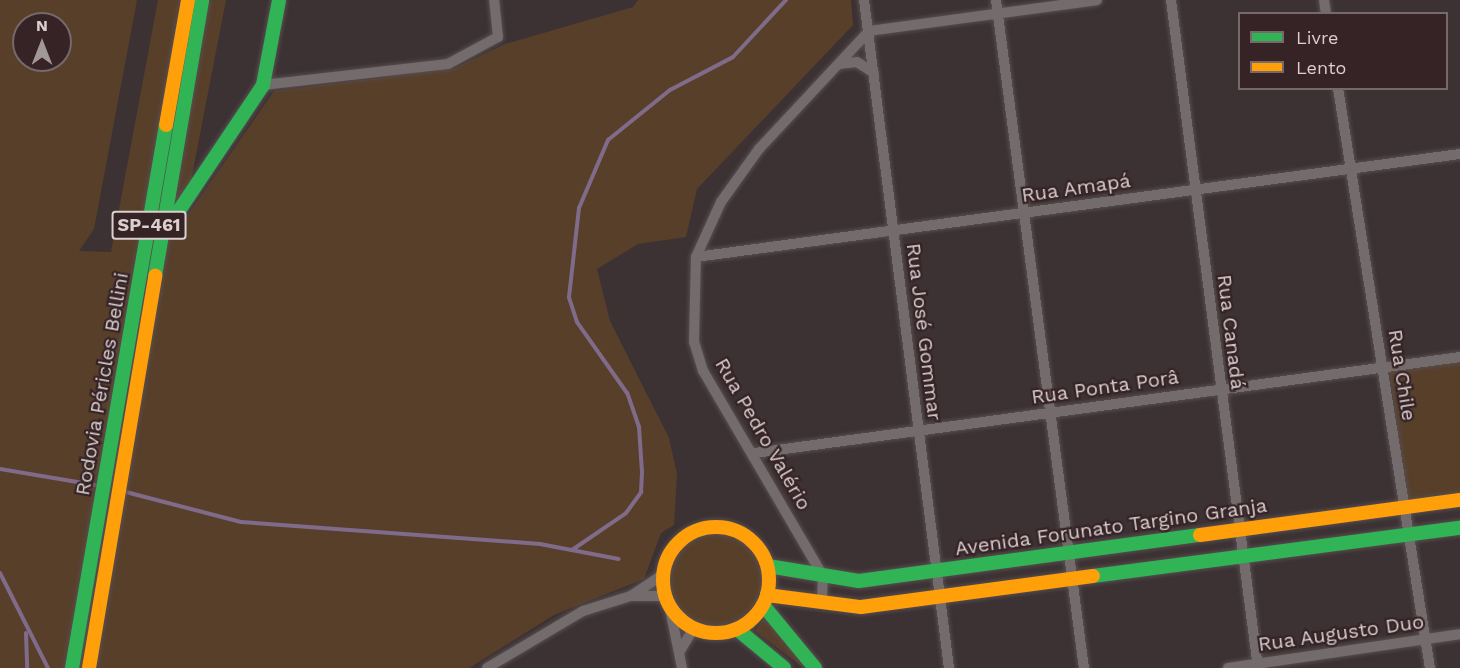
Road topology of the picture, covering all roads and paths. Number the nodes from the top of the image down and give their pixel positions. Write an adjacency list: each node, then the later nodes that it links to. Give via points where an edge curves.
1 (188, 0): 51 (street, Rodovia Péricles Bellini / SP-461)
2 (202, 0): 20 (street, Rodovia Péricles Bellini / SP-461)
3 (279, 0): 13 (street)
4 (494, 0): 13 (street, via 498,37 447,64)
5 (864, 0): 10 (street, Rua José Gommar)
6 (996, 0): 9 (street)
7 (1097, 0): 9 (street)
8 (1171, 0): 17 (street, Rua Canadá)
9 (997, 14): 10 (street); 18 (street)
10 (869, 31): 11 (street, Rua Pedro Valério); 12 (street, Rua José Gommar)
11 (838, 64): 12 (street, via 857,62); 21 (street, Rua Pedro Valério, via 759,149 721,202)
12 (874, 73): 19 (street, Rua José Gommar)
13 (262, 85): 20 (street)
14 (1338, 90): 16 (street, Rua Chile)
15 (1460, 154): 16 (street, Rua Amapá)
16 (1351, 169): 17 (street, Rua Amapá); 23 (street, Rua Chile)
17 (1194, 190): 18 (street, Rua Amapá); 24 (street, Rua Canadá)
18 (1023, 213): 19 (street, Rua Amapá); 25 (street)
19 (893, 231): 21 (street, Rua Amapá); 26 (street, Rua José Gommar)
20 (164, 233): 52 (street, Rodovia Péricles Bellini / SP-461)
21 (696, 257): 27 (street, Rua Pedro Valério, via 691,309 703,371)
22 (1460, 357): 23 (street, Rua Ponta Porâ)
23 (1382, 368): 24 (street, Rua Ponta Porâ); 29 (street, Rua Chile)
24 (1220, 390): 25 (street, Rua Ponta Porâ); 31 (street, Rua Canadá)
25 (1048, 413): 26 (street, Rua Ponta Porâ); 33 (street)
26 (919, 431): 27 (street, Rua Ponta Porâ); 36 (street, Rua José Gommar)
27 (754, 453): 38 (street, Rua Pedro Valério)
28 (1460, 500): 29 (street, Avenida Forunato Targino Granja)
29 (1404, 507): 31 (street, Avenida Forunato Targino Granja); 32 (street, Rua Chile)
30 (1460, 528): 32 (street)
31 (1238, 530): 33 (street, Avenida Forunato Targino Granja); 34 (street, Rua Canadá)
32 (1409, 535): 34 (street); 48 (street, Rua Chile)
33 (1066, 553): 36 (street, Avenida Forunato Targino Granja); 39 (street)
34 (1242, 557): 39 (street); 50 (street, Rua Canadá)
35 (768, 566): 37 (street, via 750,540 721,527 704,529 677,545); 38 (street, Avenida Forunato Targino Granja); 43 (street)
36 (937, 570): 38 (street, Avenida Forunato Targino Granja, via 860,581); 41 (street, Rua José Gommar)
37 (664, 574): 40 (street); 42 (street)
38 (823, 576): 44 (street)
39 (1070, 579): 41 (street); 58 (street)
40 (631, 596): 42 (street); 53 (street, via 558,623)
41 (940, 597): 44 (street, via 861,607); 57 (street, Rua José Gommar)
42 (667, 600): 45 (street); 49 (street)
43 (765, 600): 44 (street); 46 (street); 56 (street)
44 (822, 601)
45 (694, 628): 46 (street); 49 (street)
46 (737, 629): 55 (street, via 764,646)
47 (1460, 634): 48 (street, Rua Augusto Duo)
48 (1426, 639): 50 (street, Rua Augusto Duo); 60 (street, Rua Chile)
49 (680, 652): 54 (street)
50 (1258, 666): 59 (street, Rua Augusto Duo)
51 (72, 668)
52 (89, 668)
53 (487, 668)
54 (682, 668)
55 (784, 668)
56 (815, 668)
57 (949, 668)
58 (1084, 668)
59 (1228, 668)
60 (1430, 668)

